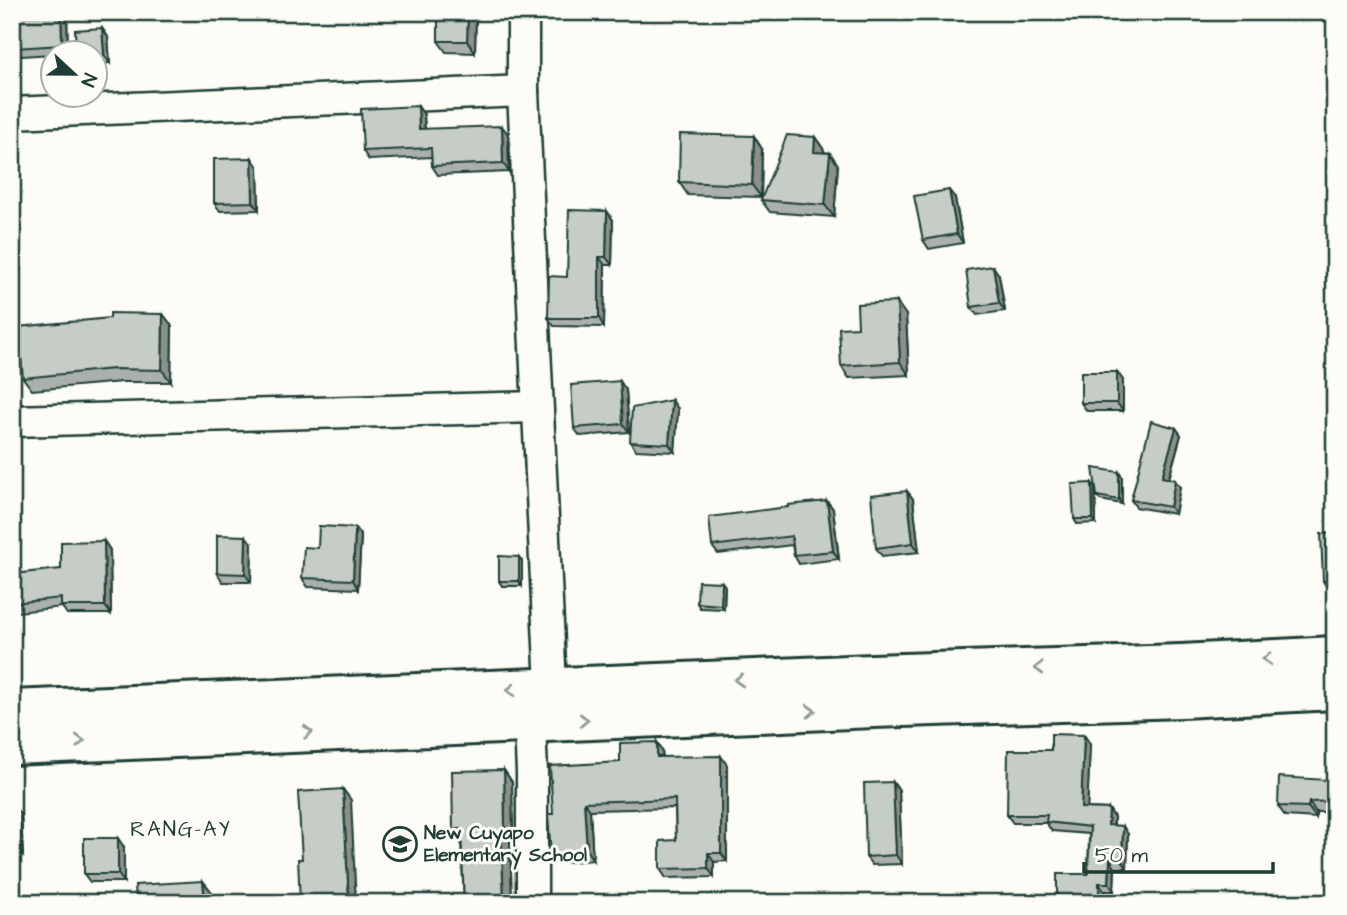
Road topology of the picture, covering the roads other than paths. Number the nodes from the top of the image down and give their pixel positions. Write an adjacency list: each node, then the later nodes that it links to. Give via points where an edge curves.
1 (523, 12): 2 (street)
2 (523, 91): 3 (street); 4 (street)
3 (12, 113)
4 (537, 407): 5 (street); 7 (street)
5 (12, 421)
6 (1335, 656): 7 (highway, one-way to 7)
7 (551, 687): 9 (highway, one-way to 9)
8 (1335, 690): 10 (highway, one-way to 8)
9 (12, 710)
10 (530, 723): 11 (highway, one-way to 10); 12 (street)
11 (12, 745)
12 (531, 903)

